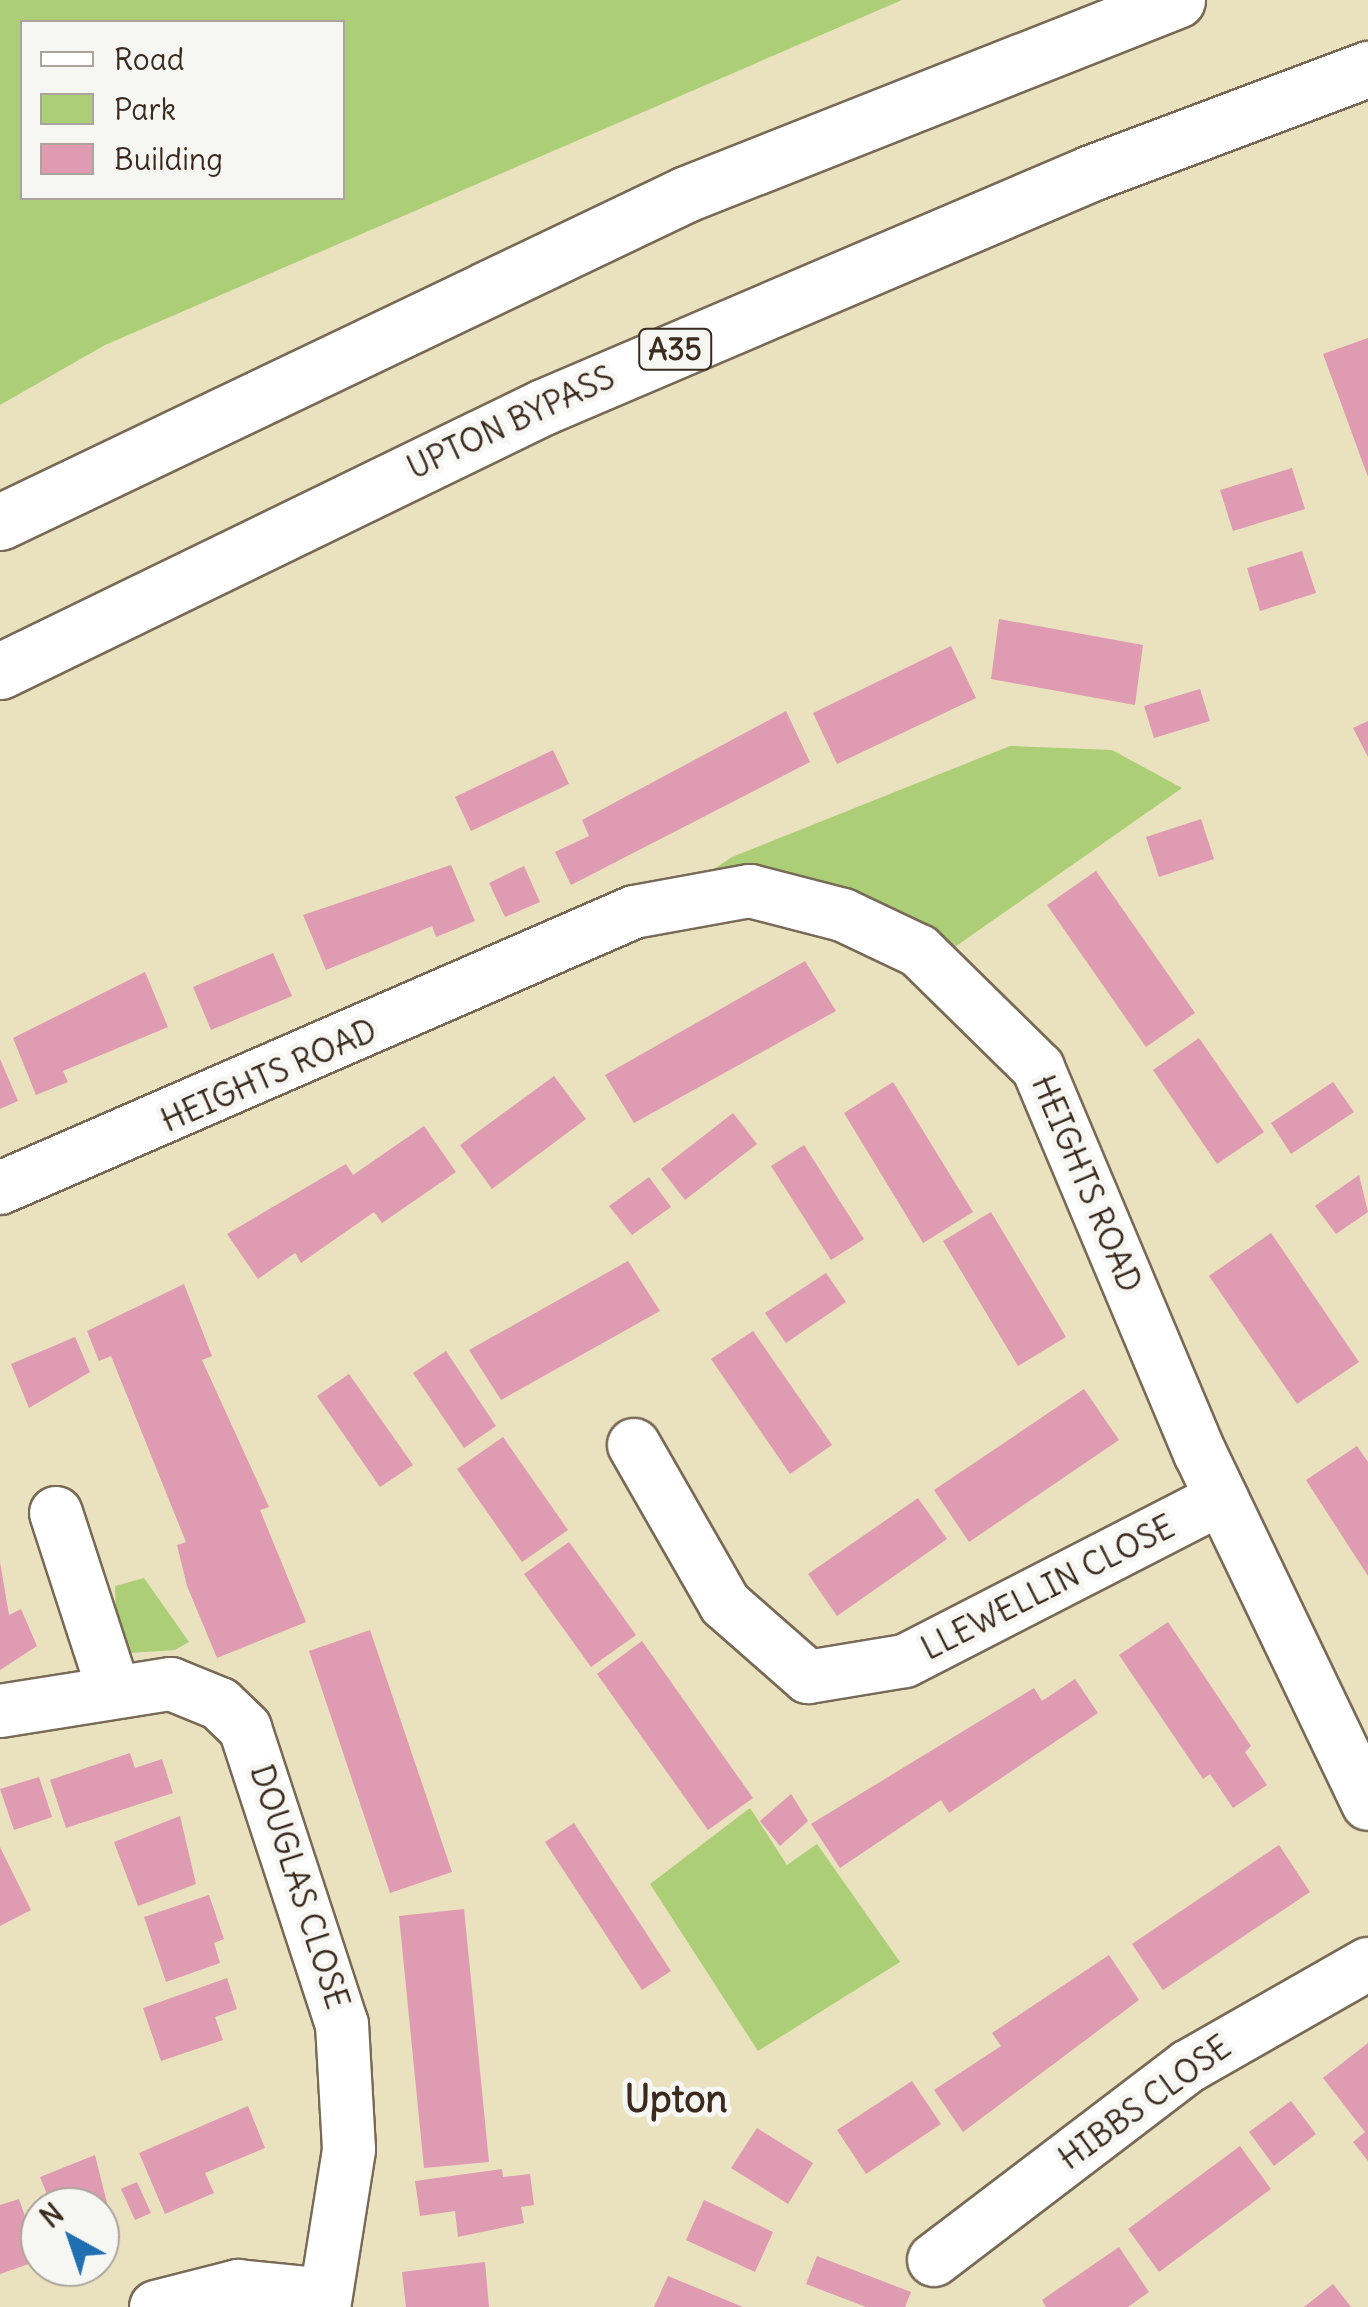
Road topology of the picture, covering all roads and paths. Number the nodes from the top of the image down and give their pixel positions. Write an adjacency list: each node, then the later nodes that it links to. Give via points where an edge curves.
1 (1177, 0): 3 (highway, via 686,194)
2 (1368, 69): 4 (highway, UPTON BYPASS / A35, via 1091,173 561,399)
3 (0, 522)
4 (0, 672)
5 (0, 1188): 7 (street, HEIGHTS ROAD, via 634,912 750,891 843,914 919,951 1038,1068)
6 (634, 1444): 7 (street, LLEWELLIN CLOSE, via 724,1604 808,1677 905,1661)
7 (1222, 1498): 11 (street, HEIGHTS ROAD)
8 (56, 1513): 9 (street)
9 (114, 1692): 10 (street, DOUGLAS CLOSE); 14 (street, DOUGLAS CLOSE, via 171,1684 205,1695 234,1714 258,1759 342,2024 349,2150)
10 (0, 1711)
11 (1368, 1804)
12 (1368, 1964): 13 (street, HIBBS CLOSE, via 1189,2066)
13 (934, 2260)
14 (325, 2301): 15 (street, via 238,2286)
15 (156, 2307)

